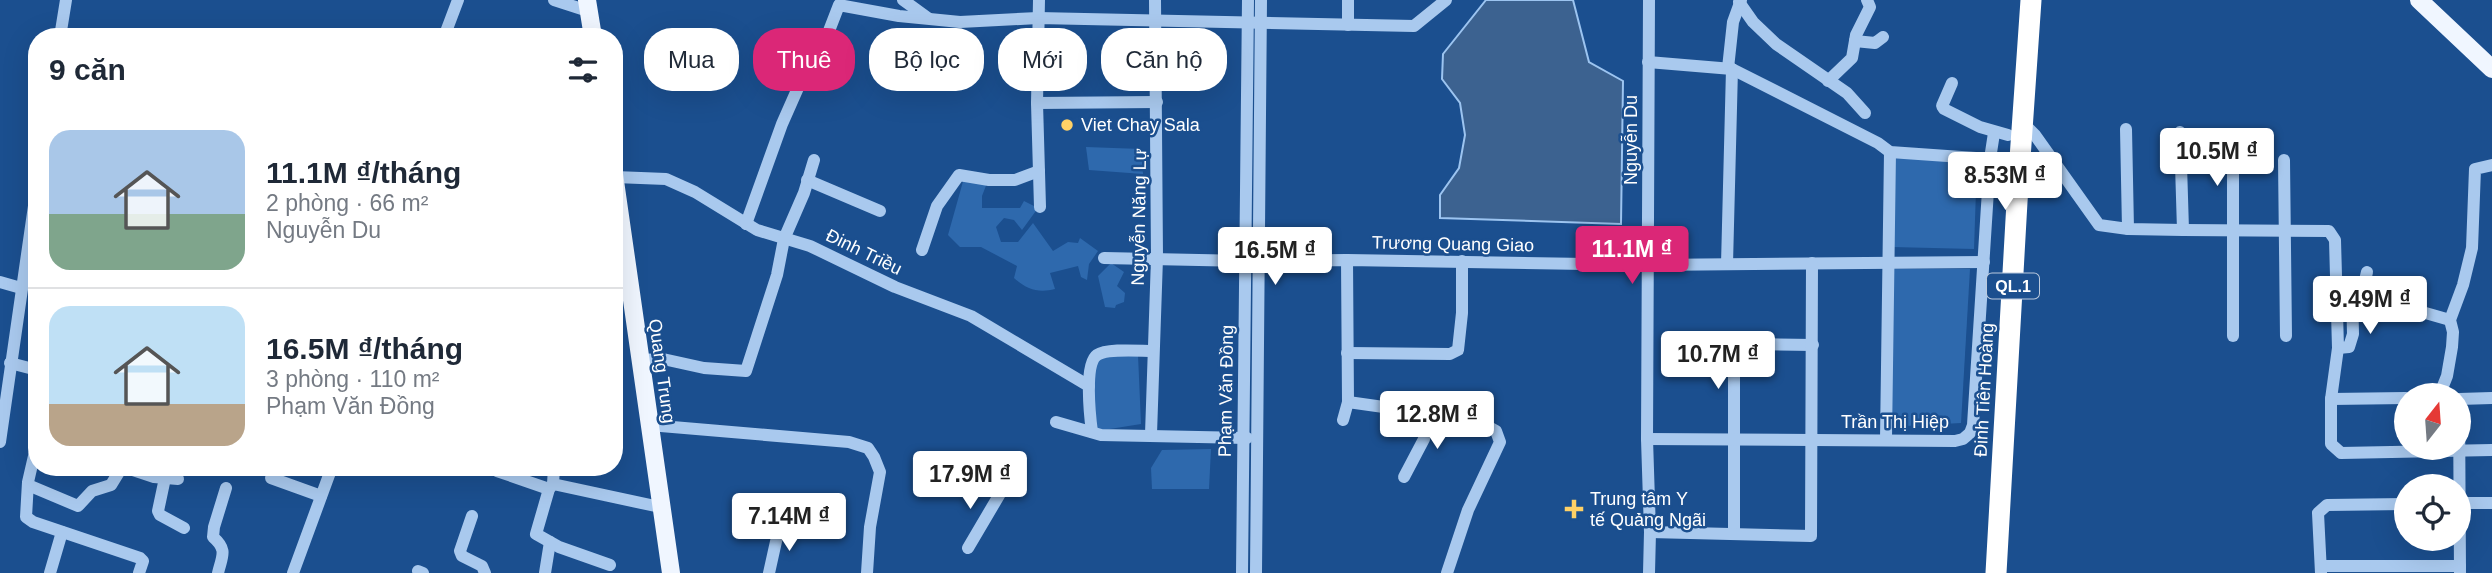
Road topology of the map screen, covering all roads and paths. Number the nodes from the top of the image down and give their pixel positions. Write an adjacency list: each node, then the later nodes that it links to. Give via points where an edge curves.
1 (66, 0): 23 (street)
2 (458, 0): 24 (street)
3 (554, 0): 17 (street)
4 (902, 0): 19 (street)
5 (1039, 0): 18 (street)
6 (1155, 0): 20 (street, Nguyễn Năng Lự)
7 (1248, 0): 21 (street, Phạm Văn Đồng)
8 (1261, 0): 21 (street, Phạm Văn Đồng)
9 (1348, 0): 22 (street)
10 (1446, 0): 22 (street, via 1415,26)
11 (1649, 0): 28 (street, Nguyễn Du)
12 (1867, 0): 27 (street, via 1870,7)
13 (2017, 0): 37 (highway, Đinh Tiên Hoàng / QL.1)
14 (2031, 0): 37 (highway, Đinh Tiên Hoàng / QL.1)
15 (1740, 1): 29 (street, via 1733,22); 31 (street, via 1753,22 1776,44)
16 (2422, 1): 30 (main road)
17 (588, 5): 25 (main road)
18 (1038, 18): 19 (street); 20 (street); 34 (street)
19 (932, 20): 50 (street, via 837,6 827,36 782,124)
20 (1155, 20): 21 (street); 33 (street, Nguyễn Năng Lự)
21 (1254, 21): 22 (street); 62 (street, Phạm Văn Đồng)
22 (1348, 25)
23 (61, 28)
24 (447, 28)
25 (592, 28)
26 (1883, 37): 27 (street, via 1871,44)
27 (1855, 41): 31 (street, via 1848,64)
28 (1648, 62): 29 (street); 67 (street, Nguyễn Du)
29 (1730, 69): 40 (street); 68 (street)
30 (2492, 69)
31 (1828, 81): 35 (street, via 1847,93)
32 (1952, 83): 37 (street, via 1944,109)
33 (1157, 102): 34 (street); 60 (street, Nguyễn Năng Lự)
34 (1037, 103): 45 (street)
35 (1865, 114)
36 (2126, 129): 51 (street)
37 (2008, 130): 41 (street); 51 (street, via 2035,135 2099,225); 150 (highway, Đinh Tiên Hoàng / QL.1); 151 (highway, Đinh Tiên Hoàng / QL.1)
38 (2180, 132): 52 (street)
39 (2233, 145): 53 (street)
40 (1890, 152): 41 (street); 66 (street)
41 (1990, 159): 64 (street)
42 (814, 160): 47 (street)
43 (2284, 160): 54 (street)
44 (2492, 165): 73 (street, via 2475,169 2472,248)
45 (1039, 171): 48 (street); 58 (street, via 1015,180 959,175 937,206)
46 (623, 176): 50 (street, Đinh Triều, via 666,179)
47 (807, 180): 49 (street); 56 (street)
48 (1040, 207)
49 (880, 211)
50 (746, 224): 56 (street, Đinh Triều)
51 (2128, 229): 52 (street)
52 (2183, 230): 53 (street)
53 (2234, 230): 54 (street); 74 (street)
54 (2286, 231): 75 (street); 79 (street, via 2329,231 2335,240)
55 (623, 235): 82 (main road, Quang Trung)
56 (784, 239): 82 (street, via 746,371); 86 (street, Đinh Triều, via 810,246 912,295 953,307)
57 (28, 243): 71 (street)
58 (922, 250)
59 (1104, 258): 60 (street, Trương Quang Giao)
60 (1157, 258): 62 (street, Trương Quang Giao); 80 (street, Nguyễn Năng Lự)
61 (1347, 260): 62 (street, Trương Quang Giao); 63 (street, Trương Quang Giao); 81 (street)
62 (1252, 261): 98 (street, Phạm Văn Đồng); 100 (street, Phạm Văn Đồng)
63 (1462, 261): 67 (street, Trương Quang Giao); 81 (street, via 1458,350 1450,354)
64 (1984, 262): 66 (street, Trương Quang Giao); 102 (street, Trần Thị Hiệp, via 1970,433 1955,441)
65 (1812, 263): 66 (street, Trương Quang Giao); 68 (street, Trương Quang Giao); 78 (street)
66 (1889, 263): 102 (street)
67 (1649, 264): 68 (street, Trương Quang Giao); 101 (street, Nguyễn Du)
68 (1727, 264)
69 (2367, 272): 73 (street, via 2362,287 2366,296)
70 (0, 282): 71 (street)
71 (21, 288): 83 (street)
72 (2352, 290): 79 (street, via 2352,341)
73 (2450, 320): 85 (street, via 2452,347)
74 (2233, 336)
75 (2286, 336)
76 (1695, 343): 77 (street)
77 (1734, 344): 78 (street); 99 (street)
78 (1813, 345): 103 (street)
79 (2338, 348): 89 (street)
80 (1153, 351): 86 (street, via 1099,354 1093,359); 97 (street, Nguyễn Năng Lự)
81 (1347, 354): 91 (street)
82 (640, 360): 95 (main road, Quang Trung)
83 (10, 363): 84 (street); 104 (street)
84 (28, 367)
85 (2445, 383)
86 (1089, 386): 96 (street)
87 (2394, 398): 89 (street)
88 (2492, 398): 90 (street)
89 (2331, 399): 107 (street, via 2330,444 2341,453)
90 (2471, 399)
91 (1348, 402): 92 (street); 93 (street)
92 (1426, 413): 114 (street, via 1424,439); 148 (street, via 1487,424 1500,442 1468,510)
93 (1343, 420)
94 (1056, 422): 96 (street)
95 (649, 425): 124 (main road, Quang Trung); 145 (street, via 849,442 868,448 880,472)
96 (1092, 432): 97 (street)
97 (1152, 434): 100 (street)
98 (1258, 437): 100 (street); 147 (street, Phạm Văn Đồng)
99 (1735, 438): 101 (street, Trần Thị Hiệp); 103 (street, Trần Thị Hiệp); 130 (street)
100 (1242, 439): 146 (street, Phạm Văn Đồng)
101 (1647, 439): 129 (street, Nguyễn Du)
102 (1886, 439): 103 (street, Trần Thị Hiệp)
103 (1811, 440): 130 (street, via 1811,536)
104 (0, 442)
105 (2471, 450): 106 (street)
106 (2492, 450)
107 (2394, 452)
108 (31, 476): 116 (street)
109 (117, 476): 116 (street, via 78,506)
110 (159, 476): 126 (street, via 171,479 158,511)
111 (329, 476): 120 (street)
112 (515, 476): 117 (street)
113 (553, 476): 117 (street)
114 (1404, 477)
115 (271, 478): 120 (street)
116 (29, 485): 128 (street, via 26,517)
117 (551, 486): 124 (street); 131 (street, via 536,534)
118 (226, 488): 139 (street, via 213,537 223,550)
119 (1001, 492): 132 (street)
120 (321, 496): 140 (street)
121 (2471, 503): 122 (street)
122 (2492, 503)
123 (2394, 504): 135 (street, via 2327,505 2318,513)
124 (660, 507): 143 (main road, Quang Trung)
125 (472, 516): 141 (street, via 460,551)
126 (184, 528)
127 (779, 528): 144 (street)
128 (62, 532): 137 (street); 138 (street, via 140,558)
129 (1650, 532): 130 (street); 149 (street, Nguyễn Du)
130 (1734, 534)
131 (550, 542): 134 (street); 142 (street)
132 (968, 548)
133 (2460, 551): 136 (street)
134 (610, 565)
135 (2321, 570): 136 (street)
136 (2460, 570)
137 (50, 573)
138 (139, 573)
139 (218, 573)
140 (293, 573)
141 (485, 573)
142 (545, 573)
143 (670, 573)
144 (769, 573)
145 (867, 573)
146 (1241, 573)
147 (1256, 573)
148 (1447, 573)
149 (1649, 573)
150 (1984, 573)
151 (1996, 573)

